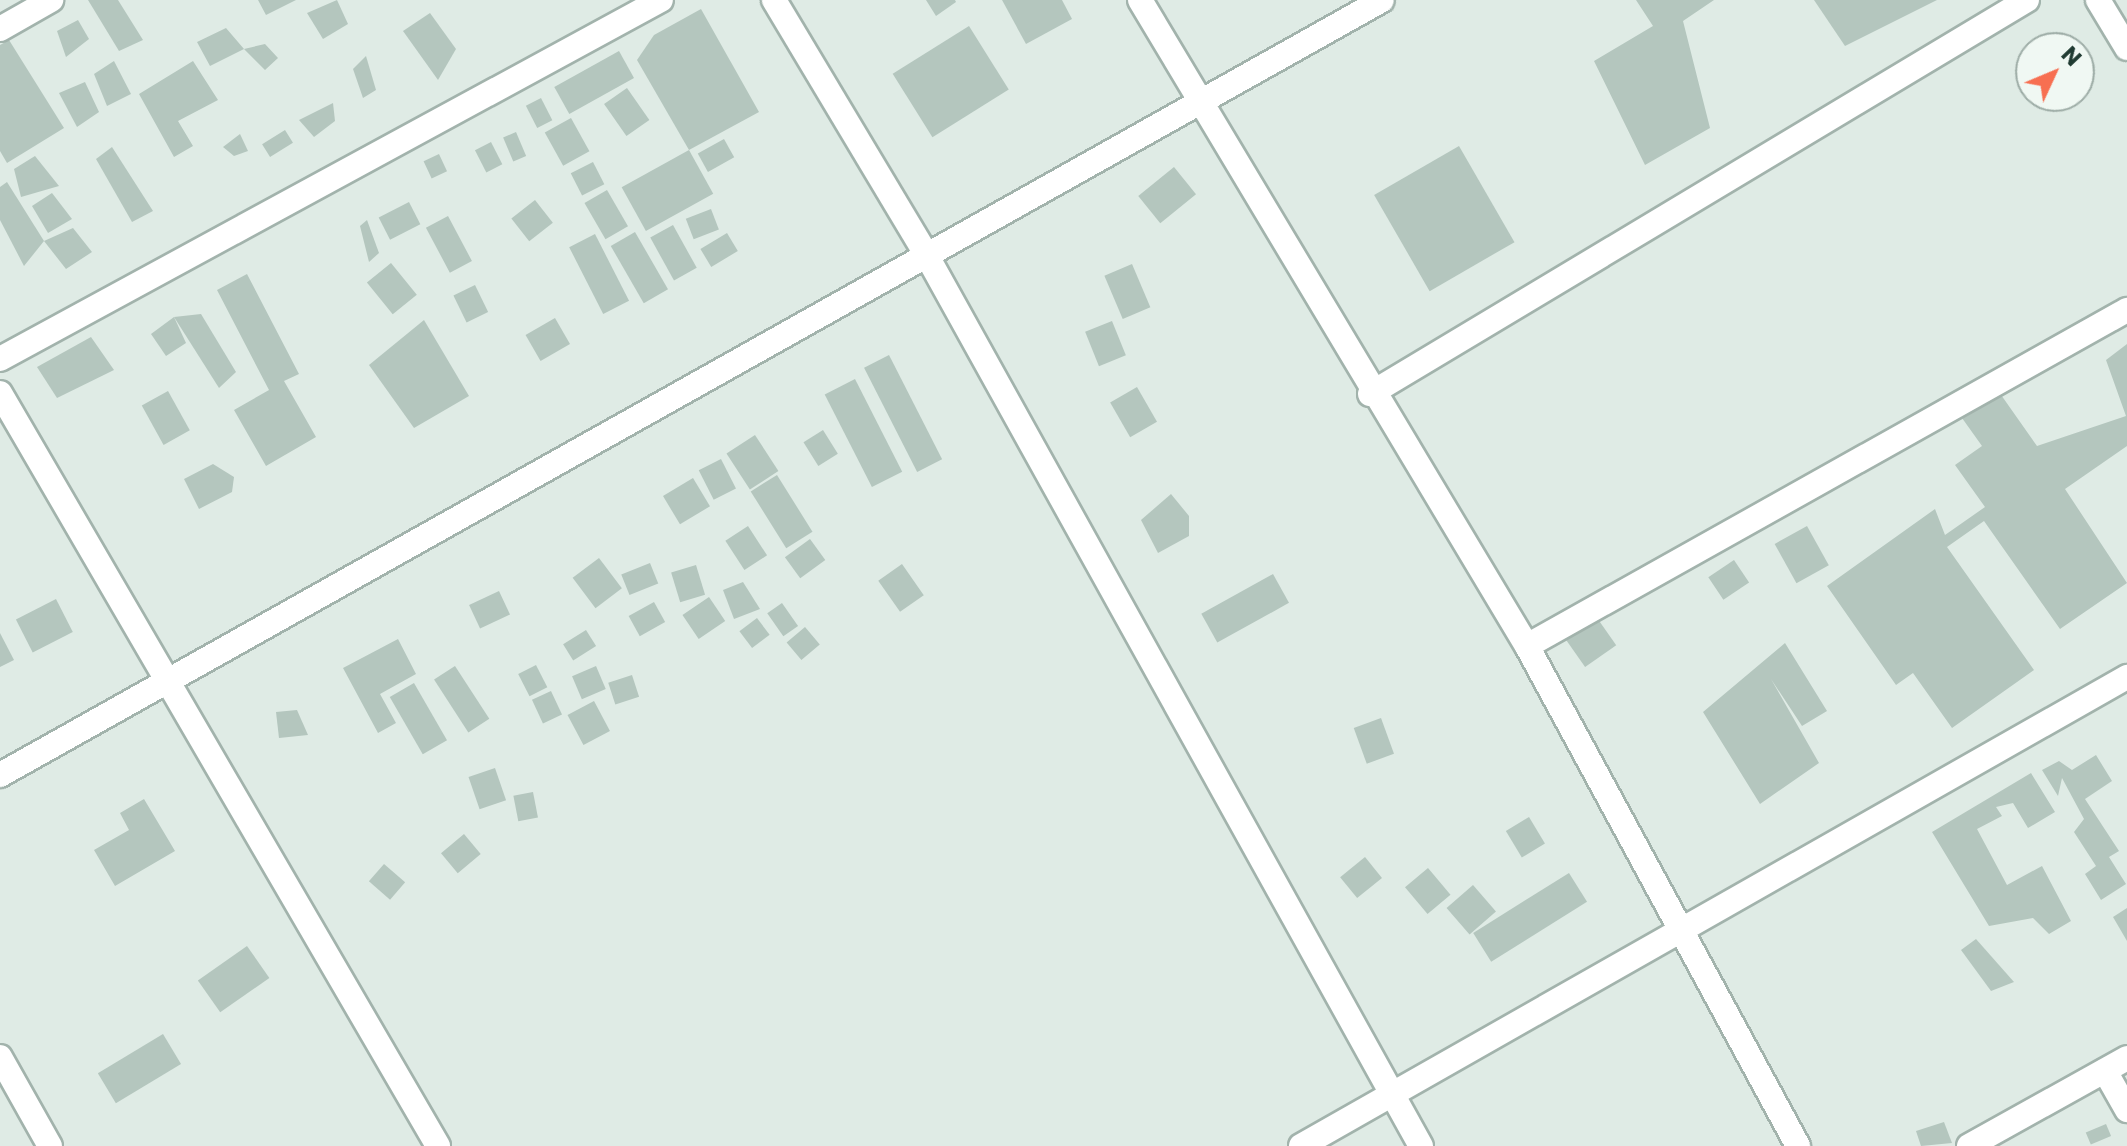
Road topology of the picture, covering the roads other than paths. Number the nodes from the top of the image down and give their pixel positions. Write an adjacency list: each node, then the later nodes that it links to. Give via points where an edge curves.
1 (51, 0): 8 (street)
2 (661, 0): 13 (street)
3 (774, 0): 11 (street)
4 (1140, 0): 10 (street)
5 (1382, 0): 10 (street)
6 (2027, 0): 15 (street)
7 (2098, 0): 9 (street)
8 (0, 29)
9 (2127, 48)
10 (1198, 103): 11 (street); 15 (street)
11 (927, 256): 18 (street); 24 (street)
12 (2127, 310): 16 (street)
13 (0, 359)
14 (0, 393): 18 (street)
15 (1370, 394): 16 (street)
16 (1527, 646): 20 (street)
17 (2127, 677): 20 (street)
18 (168, 682): 19 (street); 27 (street)
19 (0, 775)
20 (1686, 927): 24 (street); 30 (street)
21 (0, 1057): 26 (street)
22 (2127, 1058): 23 (street)
23 (2105, 1071): 25 (street); 31 (street)
24 (1394, 1093): 28 (street); 29 (street)
25 (2127, 1110)
26 (50, 1146)
27 (438, 1146)
28 (1301, 1146)
29 (1421, 1146)
30 (1798, 1146)
31 (1969, 1146)

